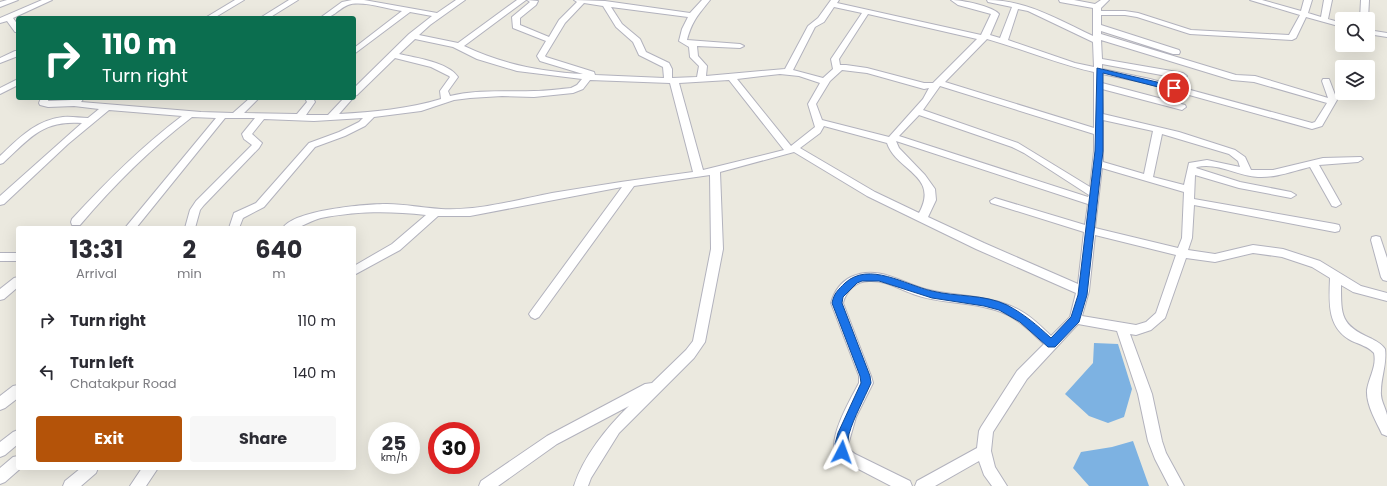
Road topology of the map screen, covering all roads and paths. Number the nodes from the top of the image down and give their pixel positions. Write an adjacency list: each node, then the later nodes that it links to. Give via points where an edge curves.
1 (14, 0): 21 (street)
2 (48, 0): 33 (street)
3 (239, 0): 30 (street)
4 (294, 0): 31 (street)
5 (461, 0): 28 (street)
6 (522, 0): 45 (street)
7 (531, 0): 42 (street, via 533,3 516,17 516,26)
8 (580, 0): 16 (street); 42 (street)
9 (706, 0): 29 (street)
10 (991, 0): 22 (street)
11 (1063, 0): 23 (street)
12 (1254, 0): 18 (street)
13 (1308, 0): 27 (street)
14 (1328, 0): 34 (street)
15 (1366, 0): 26 (street)
16 (595, 1): 20 (street)
17 (953, 1): 41 (street, via 995,12)
18 (1263, 1): 27 (street)
19 (833, 2): 25 (street); 54 (street, via 821,20 812,26)
20 (605, 4): 29 (street); 60 (street, via 619,25 637,41 642,53 666,65)
21 (0, 5)
22 (1016, 5): 39 (street); 43 (street)
23 (1100, 7): 27 (street, via 1138,15 1190,32 1292,38); 39 (street)
24 (408, 10): 28 (street); 32 (street, via 352,1); 47 (street)
25 (866, 12): 41 (street); 53 (street, via 835,59)
26 (1365, 12)
27 (1304, 14): 34 (street)
28 (438, 15): 40 (street)
29 (693, 15): 44 (street, via 683,38)
30 (212, 16)
31 (267, 16)
32 (327, 16)
33 (4, 19): 36 (street)
34 (1324, 20): 35 (street)
35 (1335, 23)
36 (16, 28)
37 (1375, 33): 38 (street)
38 (1387, 34)
39 (1098, 35): 48 (street); 52 (street); 75 (street, via 1235,78 1255,79)
40 (412, 36): 45 (street); 50 (street)
41 (984, 37): 43 (street); 64 (street)
42 (550, 40): 58 (street, via 542,53 543,59)
43 (1003, 40): 52 (street, via 1070,64)
44 (686, 43): 46 (street); 59 (street, via 693,46 694,57 703,66)
45 (459, 46): 56 (street, via 480,57 517,68)
46 (740, 46)
47 (356, 50)
48 (1176, 52)
49 (16, 54): 51 (street)
50 (392, 55): 67 (street); 68 (street, via 417,60 448,71 454,76 444,91)
51 (0, 61)
52 (1099, 65): 55 (street); 65 (street); 75 (street, via 1147,81 1312,126 1319,124)
53 (838, 70): 62 (street); 64 (street, via 845,66 924,86)
54 (788, 71): 57 (street); 62 (street)
55 (1182, 76)
56 (588, 77): 58 (street); 68 (street, via 580,87 573,90 541,94 470,95)
57 (731, 77): 59 (street); 92 (street)
58 (599, 78): 60 (street)
59 (701, 80): 60 (street)
60 (671, 81): 100 (street)
61 (1326, 81): 75 (street)
62 (826, 82): 88 (street, via 812,104)
63 (16, 83): 66 (street)
64 (937, 84): 78 (street, via 931,97); 90 (street)
65 (1099, 85): 77 (street); 84 (street)
66 (0, 91)
67 (356, 91)
68 (446, 99): 82 (street, via 420,108)
69 (45, 100): 70 (street, via 44,103 48,104)
70 (77, 100): 76 (street, via 82,105)
71 (113, 100): 76 (street)
72 (253, 100): 81 (street)
73 (310, 100): 85 (street, via 310,104)
74 (347, 100): 86 (street)
75 (1332, 102)
76 (105, 106): 79 (street); 87 (street)
77 (1182, 107)
78 (917, 111): 91 (street); 105 (street, via 1015,144)
79 (189, 115): 80 (street); 111 (street, via 159,137 118,174)
80 (223, 115): 81 (street); 112 (street)
81 (236, 115): 83 (street)
82 (371, 115): 86 (street); 114 (street, via 362,124 342,134 312,144 260,205 238,216)
83 (262, 116): 85 (street); 113 (street, via 247,134 247,137 257,143 256,146 200,203)
84 (1099, 116): 89 (street); 90 (street)
85 (300, 117): 86 (street)
86 (331, 117)
87 (90, 121): 94 (street, via 61,120 49,123 29,135); 107 (street)
88 (819, 122): 91 (street); 92 (street, via 817,131)
89 (1158, 130): 99 (street, via 1238,155); 101 (street)
90 (1099, 133): 96 (street)
91 (893, 139): 105 (street); 110 (street, via 892,145 895,150 928,186 931,194)
92 (792, 150): 97 (street); 110 (street, via 871,194)
93 (1358, 159): 95 (street)
94 (0, 161)
95 (1313, 163): 99 (street, via 1266,174); 108 (street)
96 (1098, 164): 101 (street); 105 (street)
97 (716, 170): 100 (street); 135 (street, via 717,249 698,342 690,354)
98 (1191, 170): 99 (street, via 1192,165 1205,163); 103 (street); 104 (street, via 1238,185)
99 (1247, 172)
100 (699, 174): 102 (street)
101 (1148, 178): 103 (street)
102 (631, 183): 109 (street, via 470,212); 129 (street)
103 (1189, 195): 116 (street); 119 (street, via 1187,238)
104 (1291, 195)
105 (1094, 198): 117 (street)
106 (995, 201): 117 (street)
107 (0, 202)
108 (1336, 204)
109 (436, 212): 115 (street, via 374,208 322,214 304,218); 122 (street, via 396,246)
110 (922, 218): 126 (street)
111 (76, 222)
112 (132, 226)
113 (191, 226)
114 (235, 226)
115 (291, 226)
116 (1335, 228)
117 (1090, 230): 119 (street); 126 (street)
118 (1376, 240): 124 (street)
119 (1182, 254): 123 (street, via 1215,258 1253,249 1274,251 1310,261); 131 (street, via 1161,315 1154,324 1146,329)
120 (0, 257): 121 (street)
121 (16, 257)
122 (356, 270)
123 (1336, 277): 128 (street, via 1357,289); 133 (street, via 1335,309 1343,330)
124 (1387, 277)
125 (16, 283): 127 (street)
126 (1083, 291): 130 (street)
127 (0, 296)
128 (1387, 297)
129 (535, 314)
130 (1075, 319): 131 (street); 132 (street)
131 (1122, 328): 153 (street, via 1145,394 1155,441)
132 (1052, 344): 141 (street, via 1022,375 986,431); 150 (street, via 1014,312 984,302 932,295 889,280 872,277 861,278 846,287 838,295 837,303 866,383 844,433 842,452)
133 (1375, 346): 134 (street); 138 (street, via 1380,352 1381,359 1374,390 1375,398)
134 (1387, 351)
135 (661, 382): 148 (street, via 552,440); 149 (street, via 614,429 584,476)
136 (16, 392): 137 (street)
137 (0, 404)
138 (1387, 430)
139 (16, 438): 140 (street)
140 (0, 451)
141 (984, 451): 151 (street); 152 (street, via 989,470)
142 (16, 464): 145 (street)
143 (89, 470): 146 (street)
144 (149, 470): 147 (street)
145 (0, 477)
146 (70, 486)
147 (137, 486)
148 (486, 486)
149 (581, 486)
150 (905, 486)
151 (922, 486)
152 (1000, 486)
153 (1178, 486)

